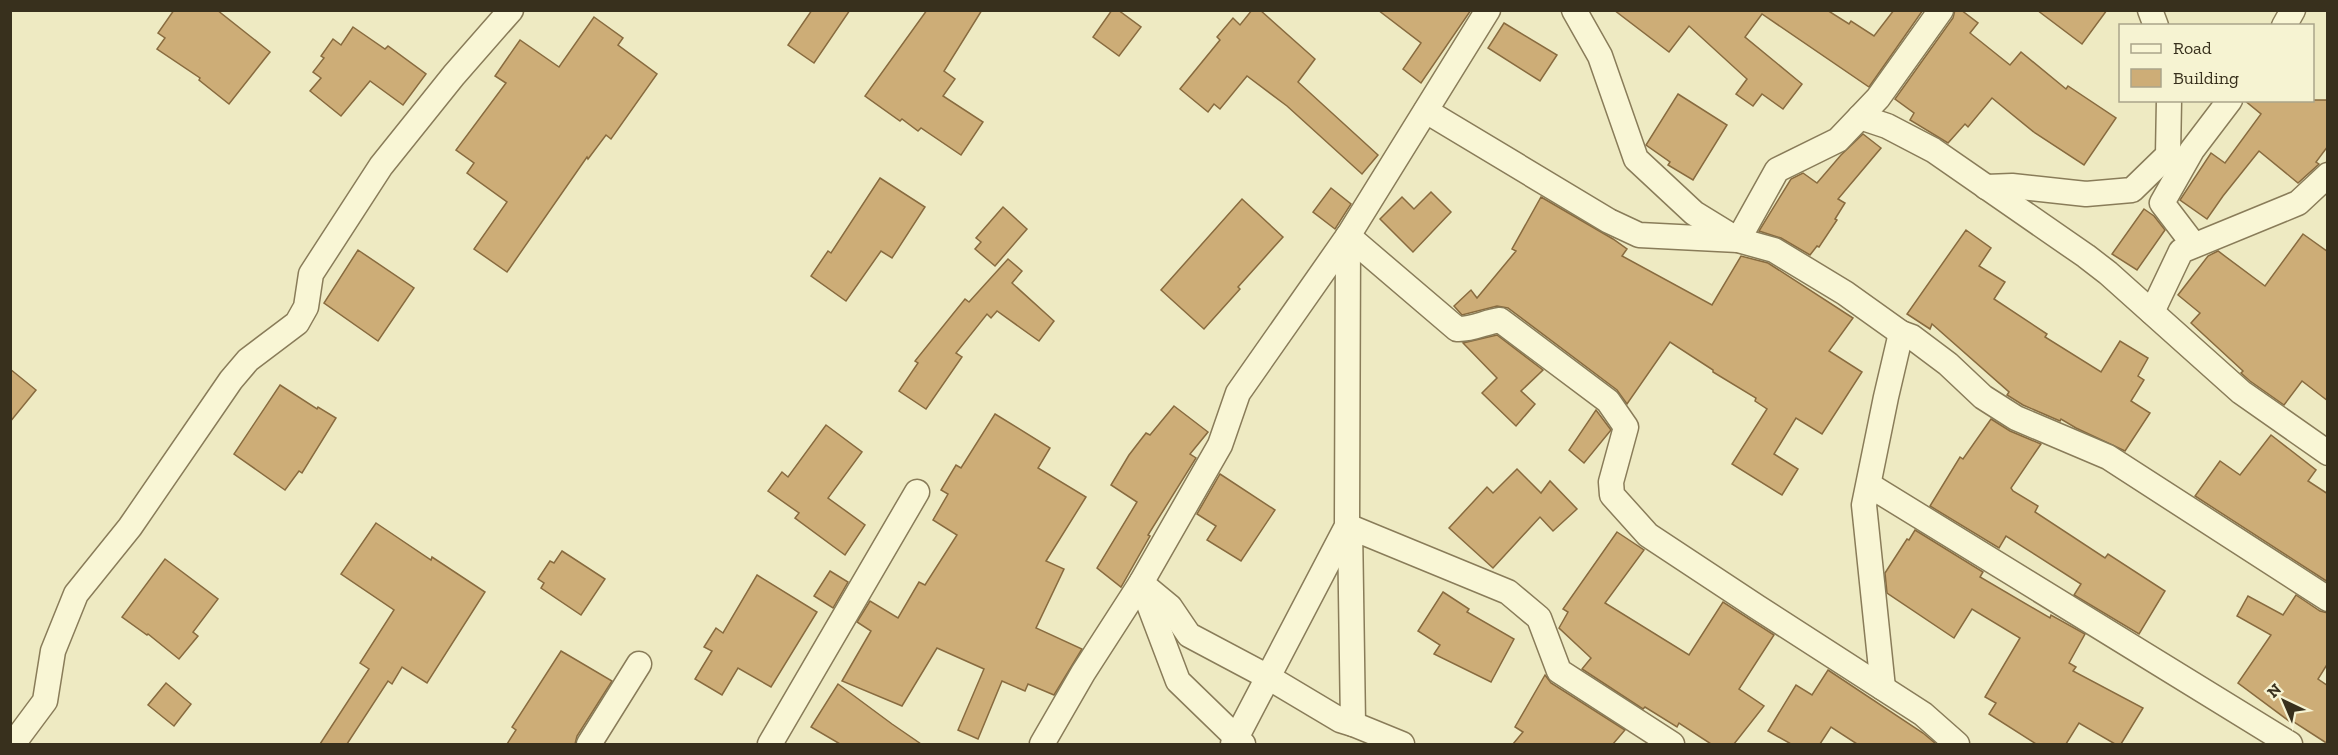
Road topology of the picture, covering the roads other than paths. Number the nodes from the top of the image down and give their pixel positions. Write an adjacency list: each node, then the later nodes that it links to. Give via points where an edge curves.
1 (511, 10): 31 (street, via 381,166 311,274 306,307 297,322 248,360 231,380 130,527 76,594 53,651 45,701)
2 (1488, 10): 9 (street)
3 (1574, 10): 16 (street, via 1600,56 1636,159 1694,213)
4 (1941, 10): 10 (street)
5 (2293, 10): 6 (street)
6 (2285, 24)
7 (2169, 102): 13 (street, via 2168,155)
8 (2228, 102): 14 (street, via 2192,150)
9 (1426, 111): 15 (street); 16 (street, via 1639,235)
10 (1860, 117): 12 (street, via 1887,126 1932,150); 16 (street, via 1838,140 1777,170)
11 (2328, 175): 17 (street, via 2298,203)
12 (1986, 187): 13 (street, via 2086,194); 18 (street, via 2086,256)
13 (2132, 189): 14 (street)
14 (2162, 203): 17 (street)
15 (1348, 236): 23 (street, via 1238,393 1220,445); 26 (street, via 1347,526); 27 (street, via 1457,329 1467,330 1500,320 1608,401 1626,427 1611,482 1612,495 1648,535)
16 (1738, 240): 19 (street, via 1774,250)
17 (2194, 245): 18 (street, via 2181,251)
18 (2152, 312): 20 (street, via 2241,392)
19 (1901, 333): 21 (street); 24 (street, via 1912,337 1983,397 2016,418 2108,457)
20 (2328, 453)
21 (1869, 485): 27 (street, via 1864,505); 37 (street)
22 (917, 492): 33 (street)
23 (1141, 583): 26 (street, via 1170,607 1189,635); 29 (street, via 1178,681); 34 (street)
24 (2328, 599)
25 (639, 664): 32 (street)
26 (1268, 677): 28 (street); 29 (street)
27 (1883, 688): 30 (street)
28 (1353, 724): 35 (street); 36 (street, via 1350,527 1508,592 1539,618 1559,671)
29 (1237, 742)
30 (1958, 743)
31 (13, 744)
32 (589, 744)
33 (770, 744)
34 (1042, 744)
35 (1401, 744)
36 (1672, 744)
37 (2290, 744)

